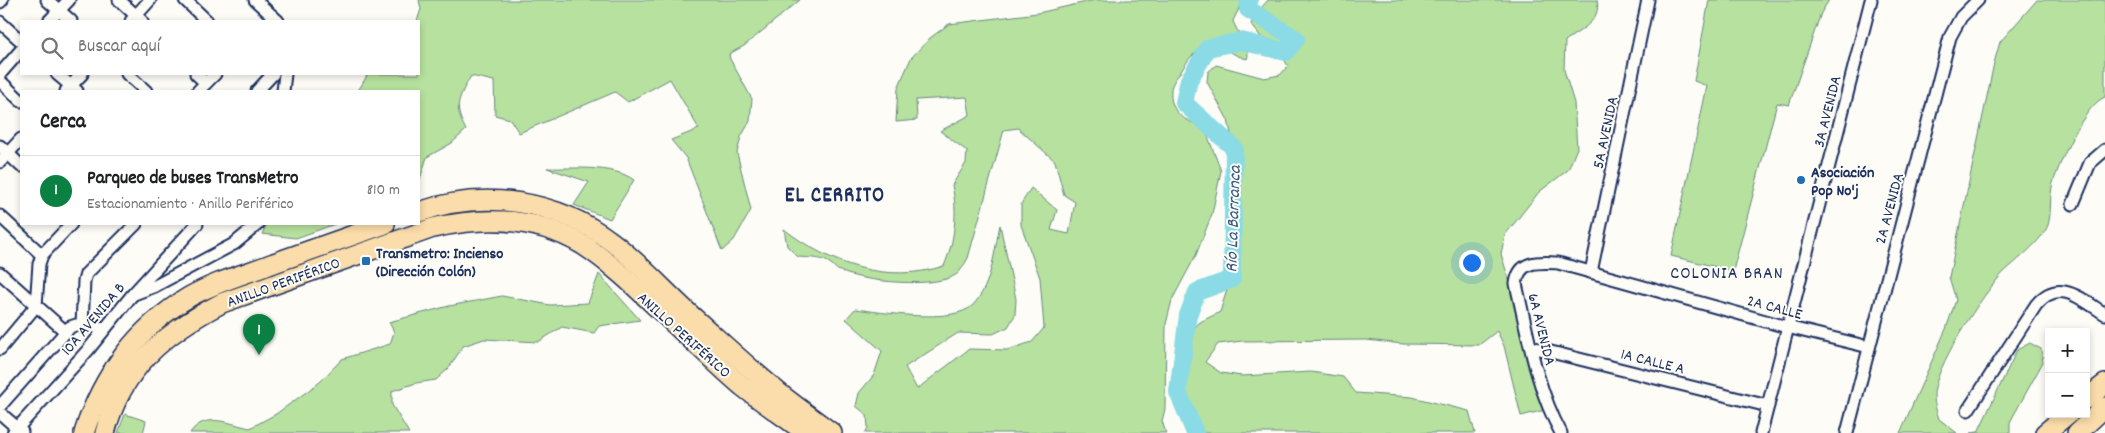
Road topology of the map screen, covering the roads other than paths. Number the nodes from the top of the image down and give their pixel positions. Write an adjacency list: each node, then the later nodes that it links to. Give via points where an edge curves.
1 (48, 0): 10 (street)
2 (69, 0): 10 (street)
3 (119, 0): 11 (street)
4 (150, 0): 11 (street)
5 (185, 0): 15 (street)
6 (1648, 0): 49 (street, 5A AVENIDA)
7 (1871, 0): 56 (street, 3A AVENIDA)
8 (256, 1): 12 (street)
9 (1975, 2): 61 (street, 2A AVENIDA, via 1961,17 1950,37)
10 (59, 11): 13 (street); 14 (street)
11 (136, 19)
12 (271, 19)
13 (50, 20)
14 (70, 20)
15 (206, 20)
16 (0, 22): 17 (street)
17 (20, 40)
18 (20, 51): 19 (street)
19 (0, 74)
20 (59, 75): 29 (street)
21 (81, 75): 29 (street)
22 (128, 75): 30 (street)
23 (196, 75): 28 (street)
24 (214, 75): 28 (street)
25 (272, 75): 31 (street)
26 (285, 75): 32 (street)
27 (0, 81): 33 (street)
28 (202, 87)
29 (71, 89)
30 (145, 90)
31 (257, 90)
32 (283, 90)
33 (20, 100)
34 (20, 141): 35 (street)
35 (4, 150): 37 (street); 38 (street)
36 (2105, 150): 39 (street, via 2090,163)
37 (0, 162)
38 (20, 165)
39 (2073, 204)
40 (420, 212): 52 (highway, ANILLO PERIFÉRICO, via 452,203 487,200 521,202 550,210 577,220 613,242)
41 (0, 216): 47 (street)
42 (70, 225): 47 (street)
43 (135, 225): 55 (street, via 86,274)
44 (196, 225): 51 (street, 10A AVENIDA B)
45 (257, 225): 51 (street, via 234,244 155,286)
46 (382, 225): 71 (highway, ANILLO PERIFÉRICO, via 217,284 168,311 120,359 101,389)
47 (42, 255): 53 (street)
48 (1558, 263): 49 (street, 2A CALLE); 60 (street, 6A AVENIDA, via 1532,263 1517,275 1516,284)
49 (1591, 272): 56 (street, 2A CALLE)
50 (0, 273): 53 (street)
51 (133, 294): 57 (street, 10A AVENIDA B)
52 (659, 298): 72 (highway, ANILLO PERIFÉRICO, via 582,245 530,224 484,219 433,228 222,303 192,318 155,347 135,370 114,407); 73 (highway, ANILLO PERIFÉRICO, via 742,386); 74 (highway, ANILLO PERIFÉRICO)
53 (36, 306): 58 (street); 59 (street)
54 (2105, 314): 67 (street, via 2071,293 2048,293 2036,305)
55 (82, 325): 57 (street); 58 (street)
56 (1787, 327): 61 (street, 2A CALLE); 65 (street, 3A AVENIDA)
57 (105, 328): 70 (street, 10A AVENIDA B)
58 (66, 332): 64 (street)
59 (1, 345)
60 (1530, 346): 65 (street, 1A CALLE A); 75 (street, 6A AVENIDA, via 1548,409)
61 (1869, 347): 77 (street, 2A AVENIDA)
62 (2105, 384): 63 (highway)
63 (2090, 396)
64 (0, 406)
65 (1768, 406): 76 (street, 3A AVENIDA)
66 (2105, 407): 79 (highway)
67 (1968, 410)
68 (0, 413): 70 (street)
69 (2063, 418): 78 (highway)
70 (18, 431)
71 (84, 433)
72 (105, 433)
73 (806, 433)
74 (832, 433)
75 (1561, 433)
76 (1761, 433)
77 (1847, 433)
78 (2045, 433)
79 (2077, 433)

